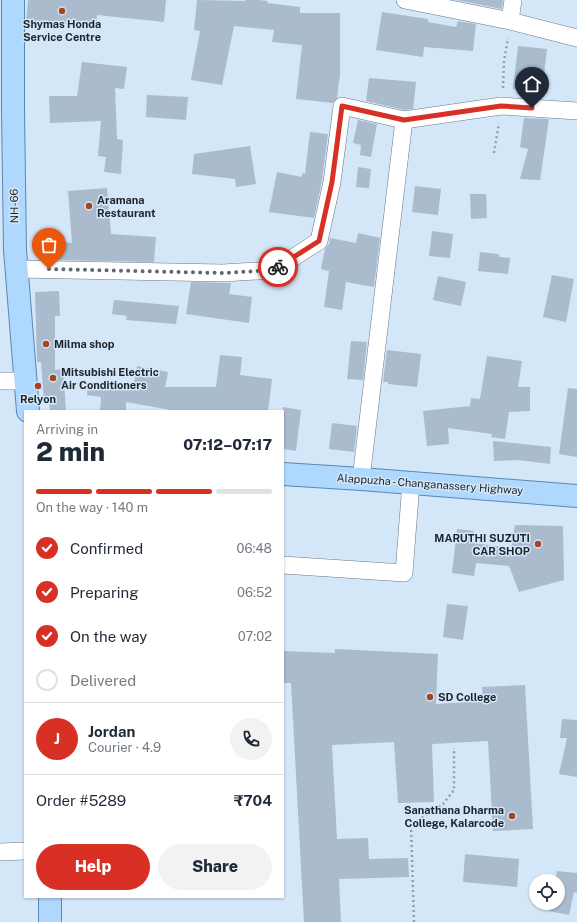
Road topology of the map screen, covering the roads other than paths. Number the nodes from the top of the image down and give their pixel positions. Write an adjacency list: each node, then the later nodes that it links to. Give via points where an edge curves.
1 (14, 0): 8 (main road, NH-66)
2 (405, 0): 4 (street)
3 (514, 0): 4 (street)
4 (510, 21): 5 (street)
5 (577, 38)
6 (577, 111): 7 (street, via 501,106)
7 (404, 120): 8 (street, via 342,106 332,182 319,241 274,270 223,273); 13 (street)
8 (11, 256): 10 (main road, NH-66)
9 (0, 381): 10 (street)
10 (25, 381): 11 (main road, NH-66)
11 (28, 410)
12 (284, 474): 13 (main road, Alappuzha - Changanassery Highway)
13 (361, 479): 14 (main road, Alappuzha - Changanassery Highway)
14 (411, 483): 15 (main road, Alappuzha - Changanassery Highway); 16 (street, via 404,574)
15 (577, 496)
16 (284, 565)
17 (24, 851): 18 (street)
18 (0, 852)
19 (50, 898): 20 (main road)
20 (50, 922)

